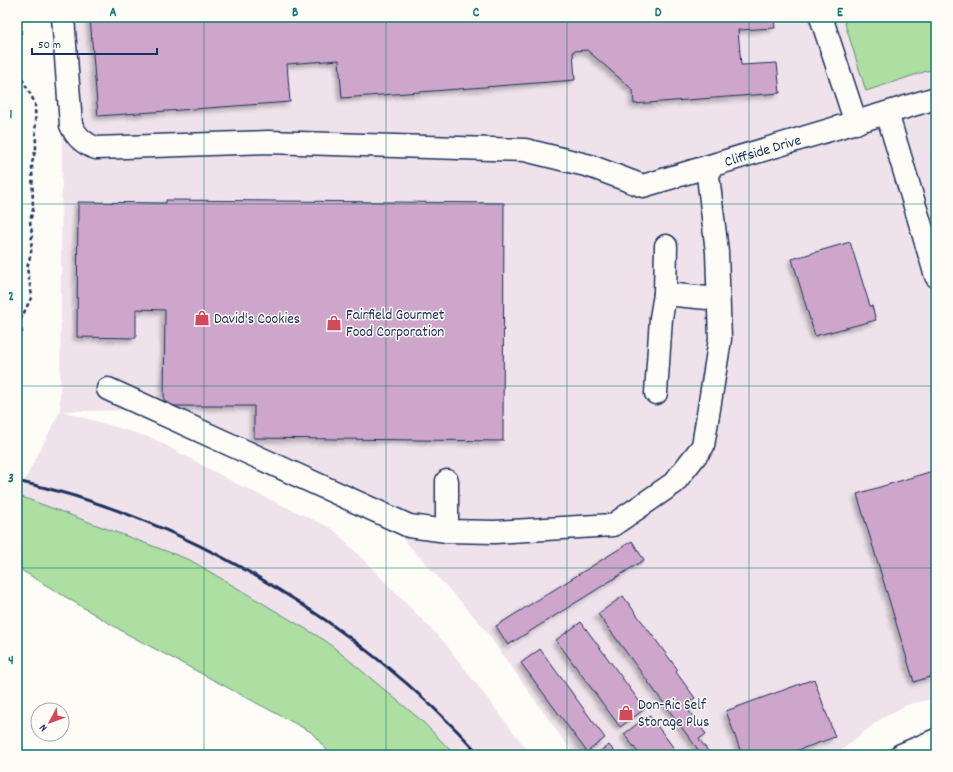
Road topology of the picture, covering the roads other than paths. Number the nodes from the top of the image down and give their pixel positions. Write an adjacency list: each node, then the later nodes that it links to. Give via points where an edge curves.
1 (63, 17): 6 (street, Cliffside Drive, via 71,125 78,137 96,148 268,142 525,150 590,166 643,186)
2 (821, 17): 5 (street)
3 (936, 98): 4 (street, Cliffside Drive)
4 (887, 113): 5 (street, Cliffside Drive); 8 (street)
5 (856, 122): 6 (street, Cliffside Drive)
6 (707, 167): 10 (street, via 717,252)
7 (666, 246): 9 (street)
8 (936, 276)
9 (665, 294): 10 (street); 12 (street)
10 (718, 299): 14 (street, via 720,339 703,446 674,483 613,525 495,532)
11 (108, 389): 14 (street, via 410,526)
12 (656, 393)
13 (447, 481): 14 (street)
14 (447, 531)
15 (936, 740): 16 (street)
16 (901, 755)

